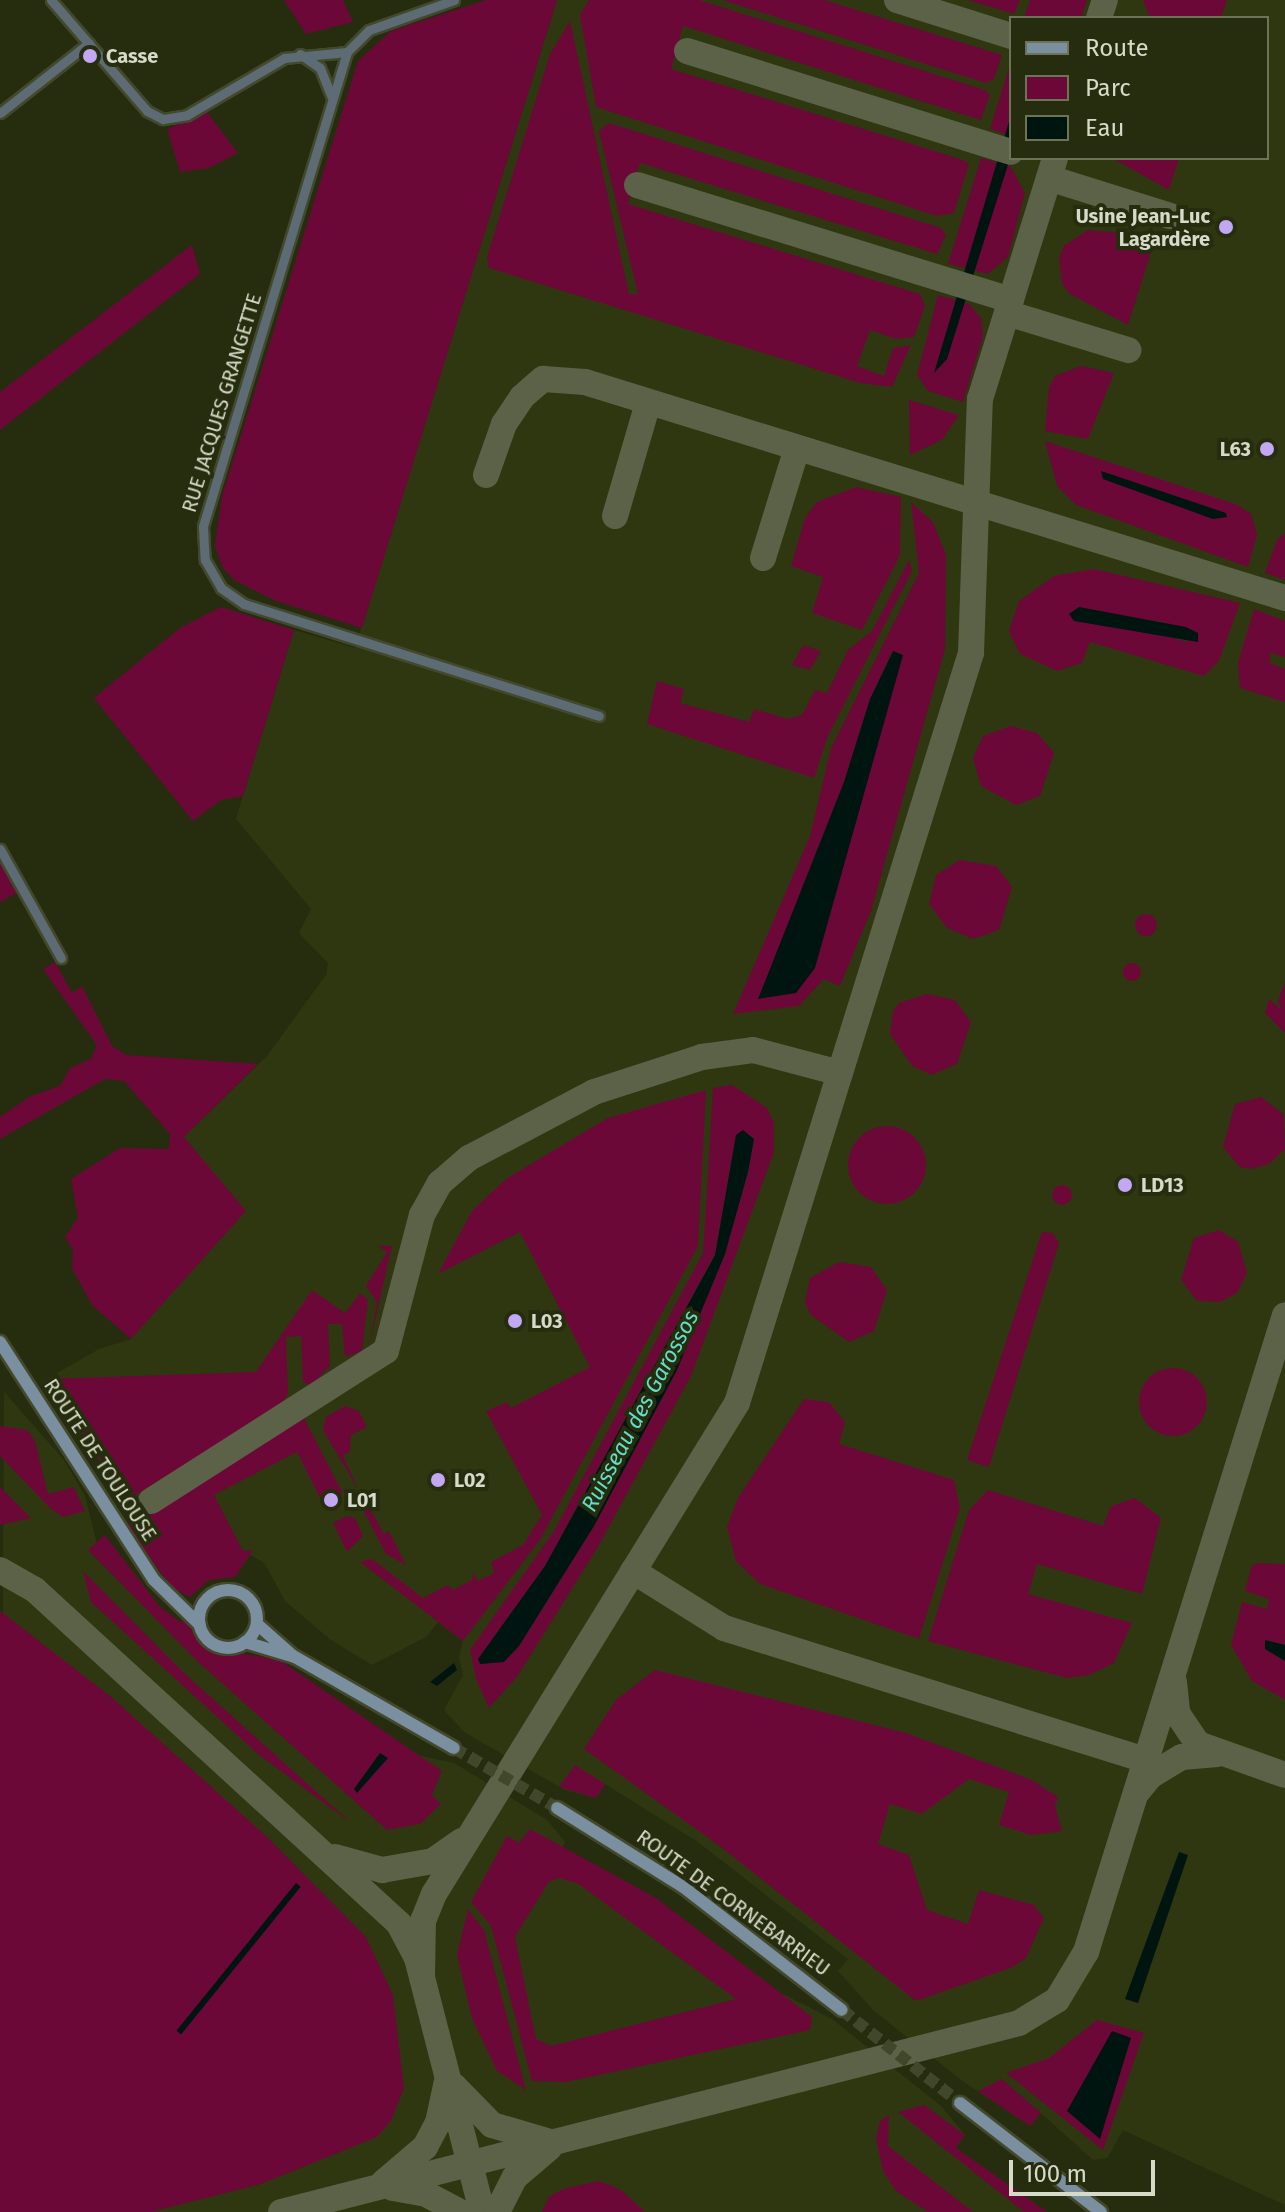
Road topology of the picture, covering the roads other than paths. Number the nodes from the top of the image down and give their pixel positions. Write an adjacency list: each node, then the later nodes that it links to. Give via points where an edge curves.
1 (51, 0): 3 (street)
2 (454, 0): 4 (street, via 369,30)
3 (89, 43): 5 (street, via 147,111 163,119 187,115 284,58); 7 (street)
4 (347, 52): 5 (street); 6 (street, RUE JACQUES GRANGETTE)
5 (300, 54): 6 (street, via 320,68)
6 (333, 98): 8 (street, RUE JACQUES GRANGETTE, via 203,527 205,560 221,588 244,604)
7 (0, 113)
8 (599, 716)
9 (0, 849): 10 (street)
10 (61, 958)
11 (0, 1342): 12 (main road, ROUTE DE TOULOUSE)
12 (170, 1598): 13 (main road); 15 (main road, ROUTE DE TOULOUSE)
13 (206, 1600): 14 (main road, via 221,1591 239,1592 251,1601); 15 (main road)
14 (257, 1624): 16 (main road); 17 (main road)
15 (200, 1625): 16 (main road, via 214,1644 229,1648)
16 (245, 1642): 17 (main road)
17 (295, 1657): 18 (main road)
18 (454, 1748)
19 (557, 1808): 20 (main road, ROUTE DE CORNEBARRIEU, via 660,1870)
20 (842, 2010)
21 (960, 2103): 22 (main road)
22 (1101, 2212)

